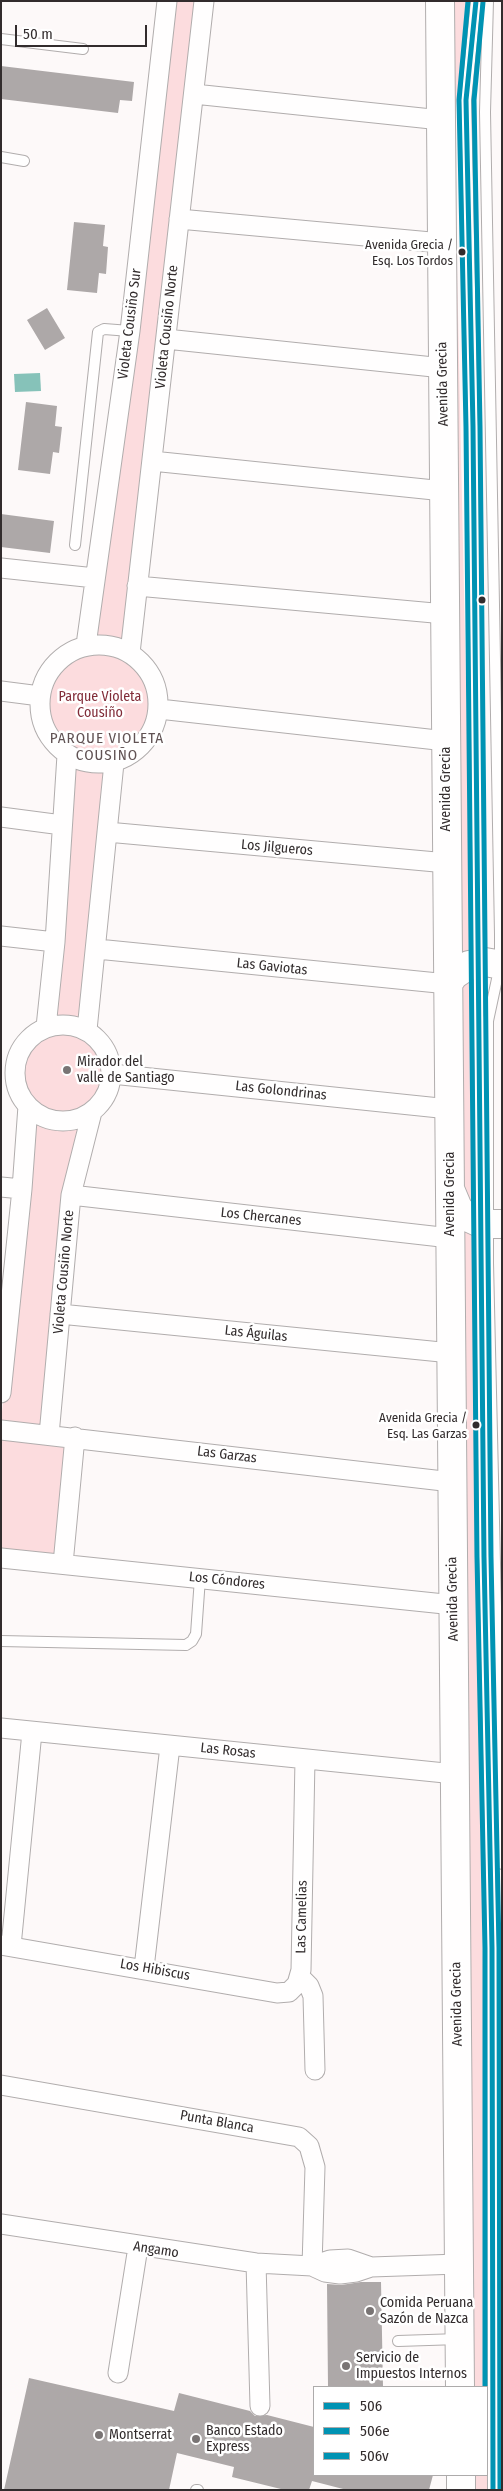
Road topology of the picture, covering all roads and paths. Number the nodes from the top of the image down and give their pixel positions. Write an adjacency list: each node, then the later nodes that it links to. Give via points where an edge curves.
1 (167, 1): 14 (street, Violeta Cousiño Sur)
2 (204, 1): 8 (street, Violeta Cousiño Norte)
3 (440, 1): 9 (main road, Avenida Grecia)
4 (476, 1): 39 (lane, via 466,100 473,427)
5 (488, 1): 39 (lane, via 485,112)
6 (1, 39): 7 (lane)
7 (83, 49)
8 (194, 94): 9 (street); 12 (street, Violeta Cousiño Norte)
9 (441, 120): 13 (main road, Avenida Grecia)
10 (1, 157): 11 (lane)
11 (24, 161)
12 (179, 219): 13 (street); 15 (street, Violeta Cousiño Norte)
13 (442, 243): 16 (main road, Avenida Grecia)
14 (130, 331): 19 (lane, via 104,329 98,332); 21 (street, Violeta Cousiño Sur)
15 (166, 339): 16 (street); 17 (street, Violeta Cousiño Norte)
16 (443, 368): 18 (main road, Avenida Grecia)
17 (152, 461): 18 (street); 22 (street, Violeta Cousiño Norte)
18 (444, 491): 23 (main road, Avenida Grecia)
19 (75, 545)
20 (1, 568): 21 (street)
21 (95, 578): 24 (street, Violeta Cousiño Sur)
22 (137, 586): 23 (street); 25 (street, Violeta Cousiño Norte)
23 (445, 614): 29 (main road, Avenida Grecia)
24 (86, 645): 25 (street, via 109,644); 27 (street, via 64,655 48,673)
25 (130, 653): 28 (street, via 153,677)
26 (1, 691): 27 (street)
27 (40, 696): 30 (street, via 41,719 50,739)
28 (159, 709): 29 (street); 31 (street, via 152,733 137,752)
29 (446, 741): 35 (main road, Avenida Grecia)
30 (67, 755): 31 (street, via 90,764); 33 (street)
31 (114, 763): 34 (street)
32 (1, 818): 33 (street)
33 (62, 825): 37 (street)
34 (107, 832): 35 (street, Los Jilgueros); 38 (street)
35 (447, 863): 40 (main road, Avenida Grecia)
36 (1, 936): 37 (street)
37 (55, 942): 41 (street)
38 (96, 948): 40 (street, Las Gaviotas); 42 (street)
39 (493, 964): 40 (main road, via 460,969); 52 (lane); 52 (lane, via 488,1021)
40 (448, 984): 46 (main road, Avenida Grecia)
41 (46, 1027): 42 (street, via 67,1024); 43 (street, via 32,1035)
42 (87, 1030): 44 (street, via 106,1048)
43 (8, 1062): 45 (street)
44 (112, 1074): 46 (street, Las Golondrinas); 47 (street, via 103,1102)
45 (28, 1106): 47 (street, via 39,1115 59,1121 80,1119); 50 (street)
46 (449, 1109): 48 (main road, Avenida Grecia)
47 (92, 1112): 51 (street, Violeta Cousiño Norte)
48 (450, 1177): 52 (main road, via 450,1190 458,1208 465,1216); 53 (main road, Avenida Grecia)
49 (1, 1187): 50 (street)
50 (22, 1189): 54 (street)
51 (71, 1195): 53 (street, Los Chercanes); 55 (street, Violeta Cousiño Norte)
52 (491, 1225): 72 (lane); 90 (lane, via 484,1557 492,1948)
53 (450, 1238): 56 (main road, Avenida Grecia)
54 (6, 1306): 57 (street)
55 (60, 1314): 56 (street, Las Águilas); 59 (street, Violeta Cousiño Norte)
56 (451, 1353): 61 (main road, Avenida Grecia)
57 (1, 1393)
58 (1, 1430): 59 (street, Las Garzas)
59 (49, 1435): 60 (street, Las Garzas)
60 (75, 1437): 61 (street, Las Garzas); 63 (street)
61 (452, 1482): 65 (main road, Avenida Grecia)
62 (1, 1558): 63 (street, Los Cóndores)
63 (62, 1564): 64 (street, Los Cóndores)
64 (200, 1578): 65 (street, Los Cóndores); 66 (lane, via 196,1634 186,1645)
65 (454, 1605): 71 (main road, Avenida Grecia)
66 (1, 1641)
67 (1, 1728): 68 (street, Las Rosas)
68 (32, 1732): 69 (street, Las Rosas); 73 (street)
69 (170, 1746): 70 (street, Las Rosas); 74 (street)
70 (305, 1759): 71 (street, Las Rosas); 75 (street, Las Camelias)
71 (455, 1774): 81 (main road, Avenida Grecia)
72 (502, 1864)
73 (6, 1946): 74 (street, Los Hibiscus)
74 (144, 1968): 75 (street, Los Hibiscus, via 277,1993 289,1992 298,1984)
75 (300, 1977): 76 (street, via 313,1996)
76 (315, 2070)
77 (1, 2085): 82 (street, Punta Blanca, via 299,2138 309,2146 315,2166)
78 (2, 2228): 79 (street, Angamo)
79 (138, 2247): 80 (street, Angamo); 85 (street)
80 (256, 2264): 82 (street, Angamo); 87 (street)
81 (459, 2264): 82 (street, Angamo, via 371,2267 348,2259); 83 (main road, Avenida Grecia)
82 (312, 2266)
83 (460, 2340): 84 (lane); 86 (main road, Avenida Grecia)
84 (398, 2341)
85 (118, 2373)
86 (460, 2386)
87 (260, 2406)
88 (461, 2476): 89 (main road)
89 (461, 2490)
90 (493, 2490)

